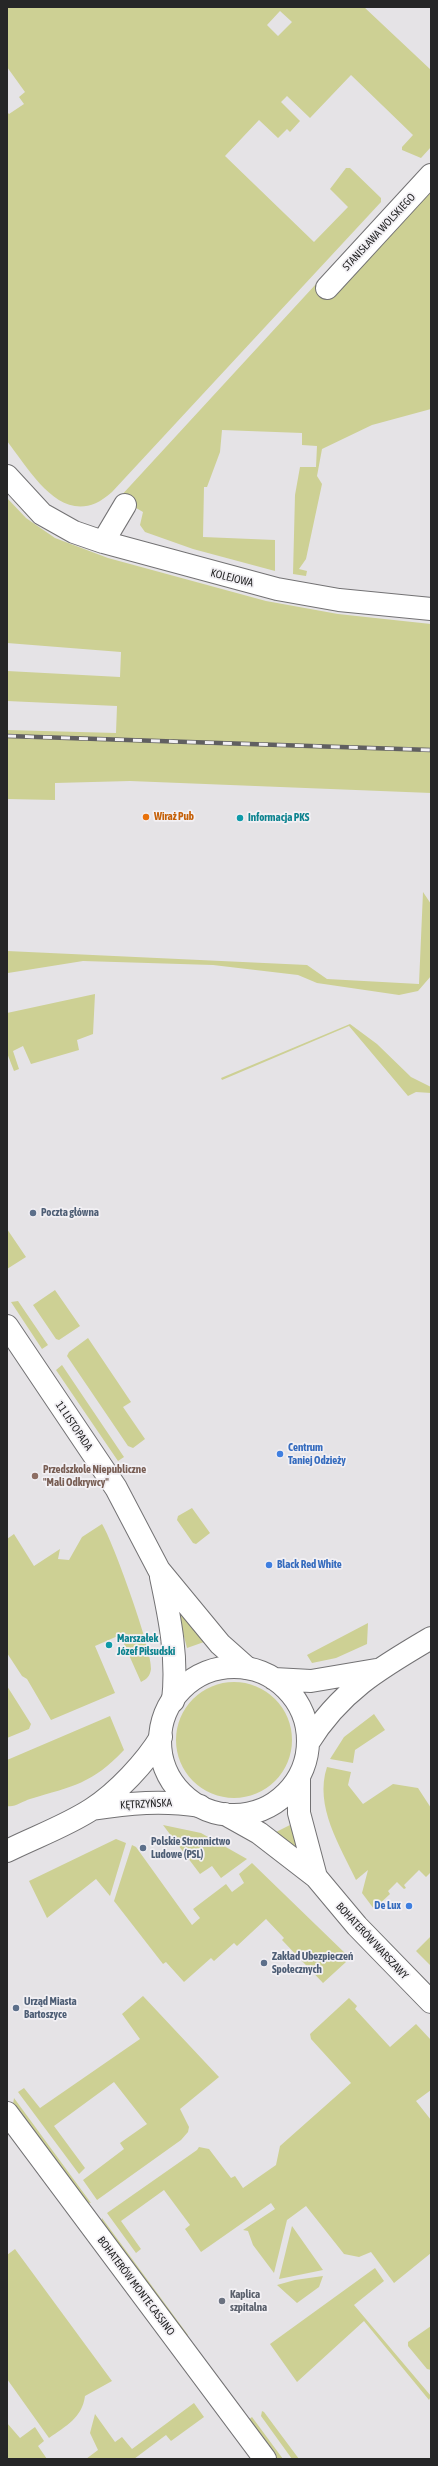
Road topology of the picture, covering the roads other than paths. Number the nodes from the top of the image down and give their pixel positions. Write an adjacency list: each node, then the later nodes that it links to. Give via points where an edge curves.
1 (431, 175): 2 (street, STANISŁAWA WOLSKIEGO)
2 (327, 288)
3 (7, 476): 5 (street, KOLEJOWA, via 42,514 74,532)
4 (126, 505): 5 (street)
5 (103, 542): 6 (street, KOLEJOWA, via 277,589 338,600)
6 (431, 610)
7 (7, 1326): 8 (street, 11 LISTOPADA, via 116,1488)
8 (159, 1570): 10 (street, 11 LISTOPADA, via 220,1644); 13 (street, 11 LISTOPADA, via 170,1616 176,1662)
9 (431, 1638): 11 (street)
10 (247, 1668): 12 (street); 13 (street, via 230,1667 207,1672 187,1685)
11 (377, 1669): 12 (street, via 311,1681); 15 (street, via 329,1713)
12 (274, 1679): 15 (street, via 288,1690 298,1703 306,1725)
13 (173, 1701): 14 (street, via 164,1717)
14 (161, 1737): 17 (street, via 163,1760 170,1777 180,1792); 18 (street, KĘTRZYŃSKA, via 140,1767)
15 (308, 1743): 16 (street)
16 (299, 1777): 19 (street, via 288,1792 269,1806 246,1814); 21 (street, BOHATERÓW WARSZAWY, via 300,1813)
17 (200, 1806): 18 (street, KĘTRZYŃSKA, via 152,1802); 19 (street)
18 (92, 1809): 20 (street, KĘTRZYŃSKA)
19 (226, 1814): 21 (street, BOHATERÓW WARSZAWY, via 259,1833)
20 (7, 1851)
21 (316, 1877): 22 (street, BOHATERÓW WARSZAWY, via 357,1926)
22 (431, 2002)
23 (7, 2113): 24 (street, BOHATERÓW MONTE CASSINO)
24 (266, 2459)

